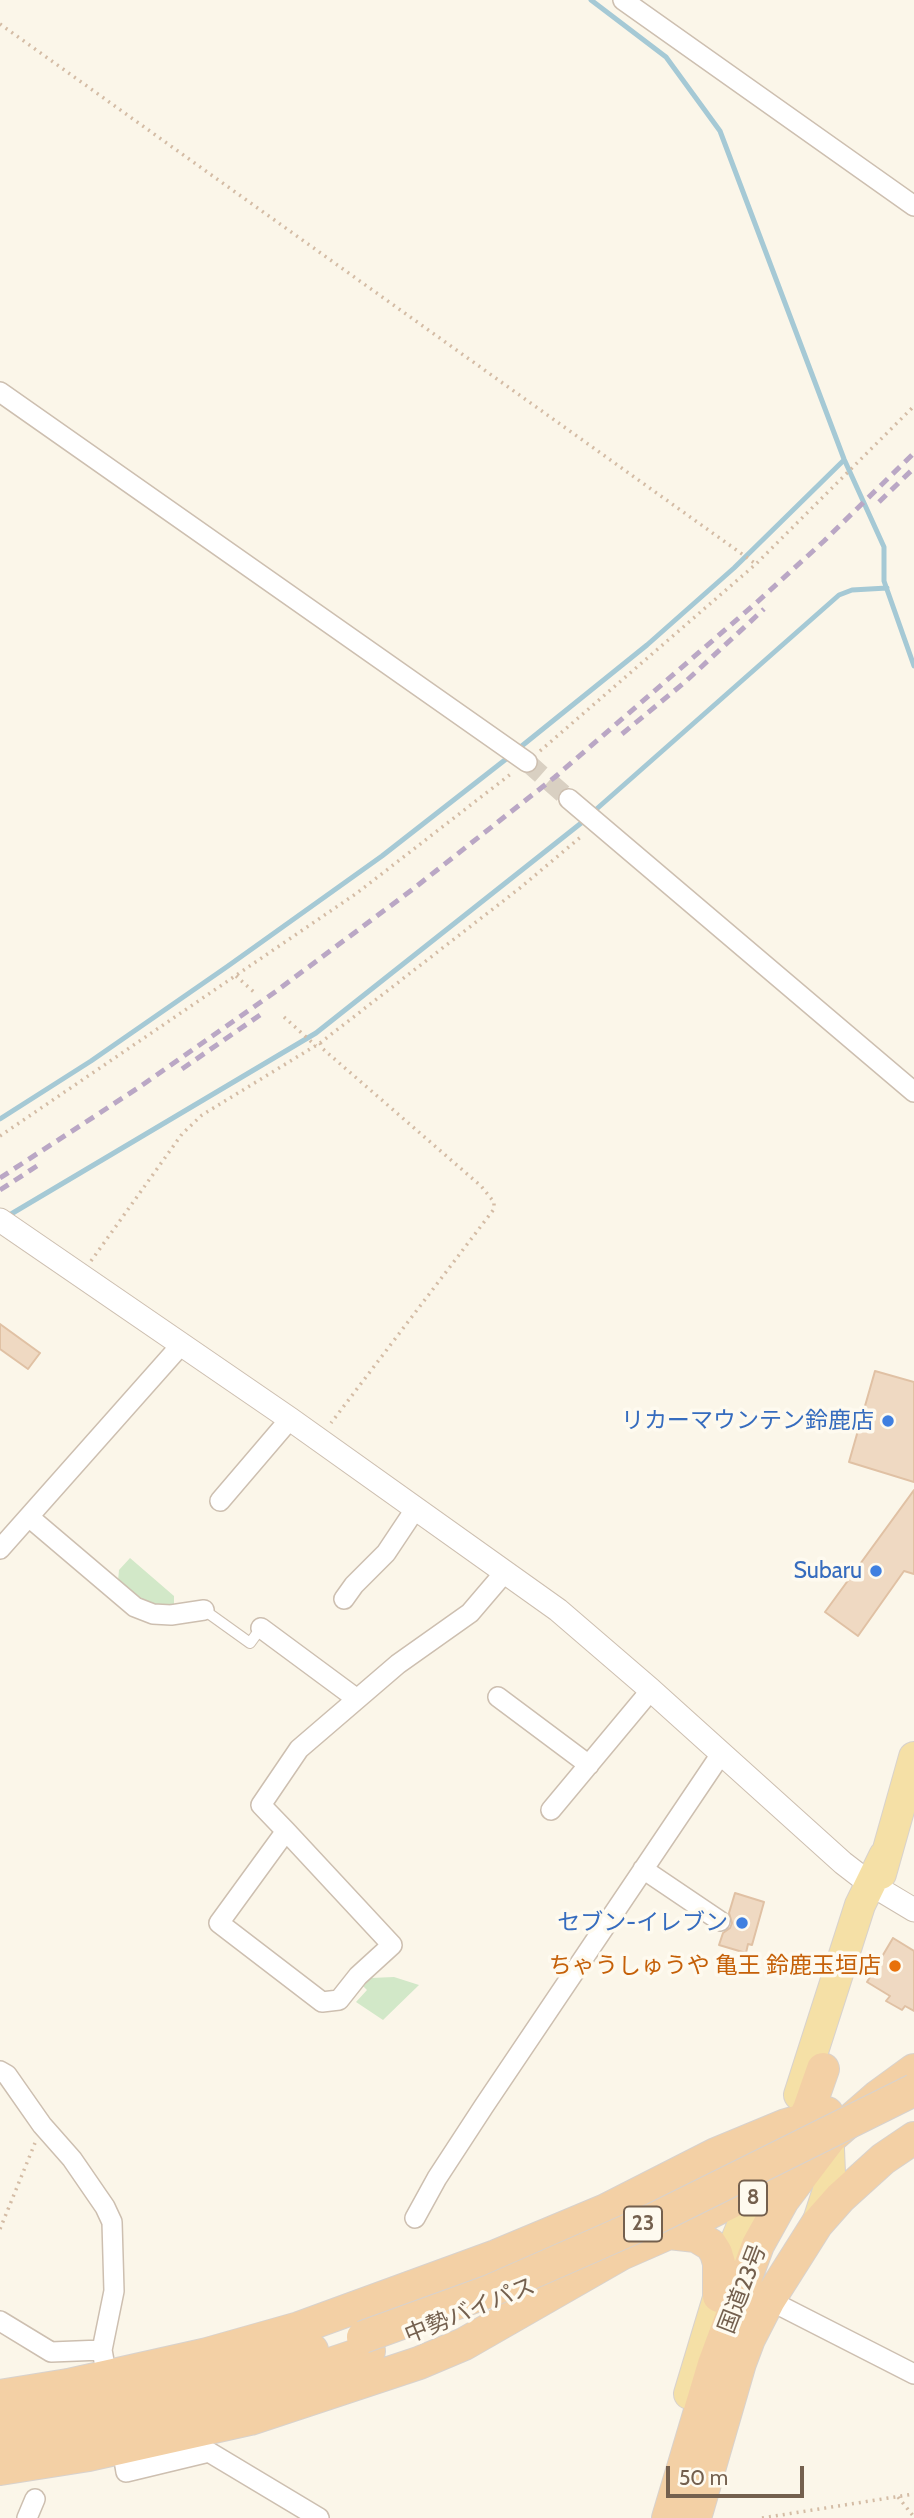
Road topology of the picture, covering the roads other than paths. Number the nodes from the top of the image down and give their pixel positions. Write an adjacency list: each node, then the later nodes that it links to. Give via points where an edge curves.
1 (623, 0): 2 (street)
2 (914, 206)
3 (0, 392): 4 (street)
4 (518, 756)
5 (586, 814): 6 (street)
6 (914, 1093)
7 (5, 1228): 8 (street)
8 (181, 1345): 9 (street); 12 (street)
9 (290, 1419): 10 (street); 11 (street)
10 (220, 1501)
11 (416, 1508): 14 (street); 15 (street, via 386,1553)
12 (29, 1517): 13 (street); 16 (street, via 135,1607 171,1615)
13 (0, 1549)
14 (505, 1572): 18 (street, via 558,1610); 20 (street, via 470,1613)
15 (344, 1599)
16 (204, 1610): 17 (lane, via 250,1643)
17 (261, 1628): 20 (street)
18 (652, 1690): 21 (street); 23 (street)
19 (498, 1697): 23 (street)
20 (357, 1699): 25 (street, via 299,1749 261,1805)
21 (721, 1754): 26 (street); 27 (street)
22 (914, 1756): 27 (main road)
23 (589, 1765): 24 (street)
24 (551, 1810)
25 (286, 1831): 25 (street, via 392,1945 339,2000 322,2003 219,1923)
26 (643, 1869): 29 (street); 38 (street, via 477,2116)
27 (874, 1886): 28 (street); 30 (main road); 35 (main road, via 860,1905 814,2054)
28 (914, 1910)
29 (720, 1921)
30 (823, 2069): 35 (highway)
31 (914, 2070): 35 (highway, 国道23号, via 877,2097)
32 (0, 2071): 45 (street, via 72,2159 112,2222 114,2291)
33 (914, 2090): 44 (highway, 中勢バイパス / 23, bridge, via 654,2219)
34 (914, 2106): 44 (highway, 中勢バイパス / 23, via 733,2196 502,2300)
35 (812, 2124): 37 (highway); 39 (main road, via 828,2190); 48 (highway, via 716,2154 606,2210 496,2256 299,2328 207,2354); 57 (highway, 国道23号, via 783,2200 758,2245 714,2364)
36 (914, 2138): 39 (highway, 国道23号, via 883,2159)
37 (762, 2177): 40 (highway, via 735,2200); 41 (main road, 8)
38 (415, 2218)
39 (817, 2224): 42 (highway, 国道23号)
40 (669, 2233): 41 (highway, via 696,2236 711,2245 719,2263); 52 (highway, via 621,2254 464,2344 419,2363 250,2419 89,2455)
41 (719, 2296): 56 (main road, 8)
42 (769, 2300): 47 (street); 58 (highway, 国道23号, via 740,2363)
43 (0, 2320): 45 (street, via 51,2351)
44 (366, 2344): 49 (highway, 中勢バイパス / 23, via 121,2400); 50 (highway, 中勢バイパス / 23, via 242,2394 58,2436)
45 (102, 2350): 46 (street)
46 (106, 2372)
47 (914, 2374)
48 (0, 2396)
49 (0, 2420)
50 (0, 2444)
51 (124, 2460): 55 (street, via 126,2472 209,2452)
52 (0, 2469)
53 (35, 2499): 54 (street)
54 (27, 2518)
55 (319, 2518)
56 (652, 2518)
57 (668, 2518)
58 (695, 2518)

